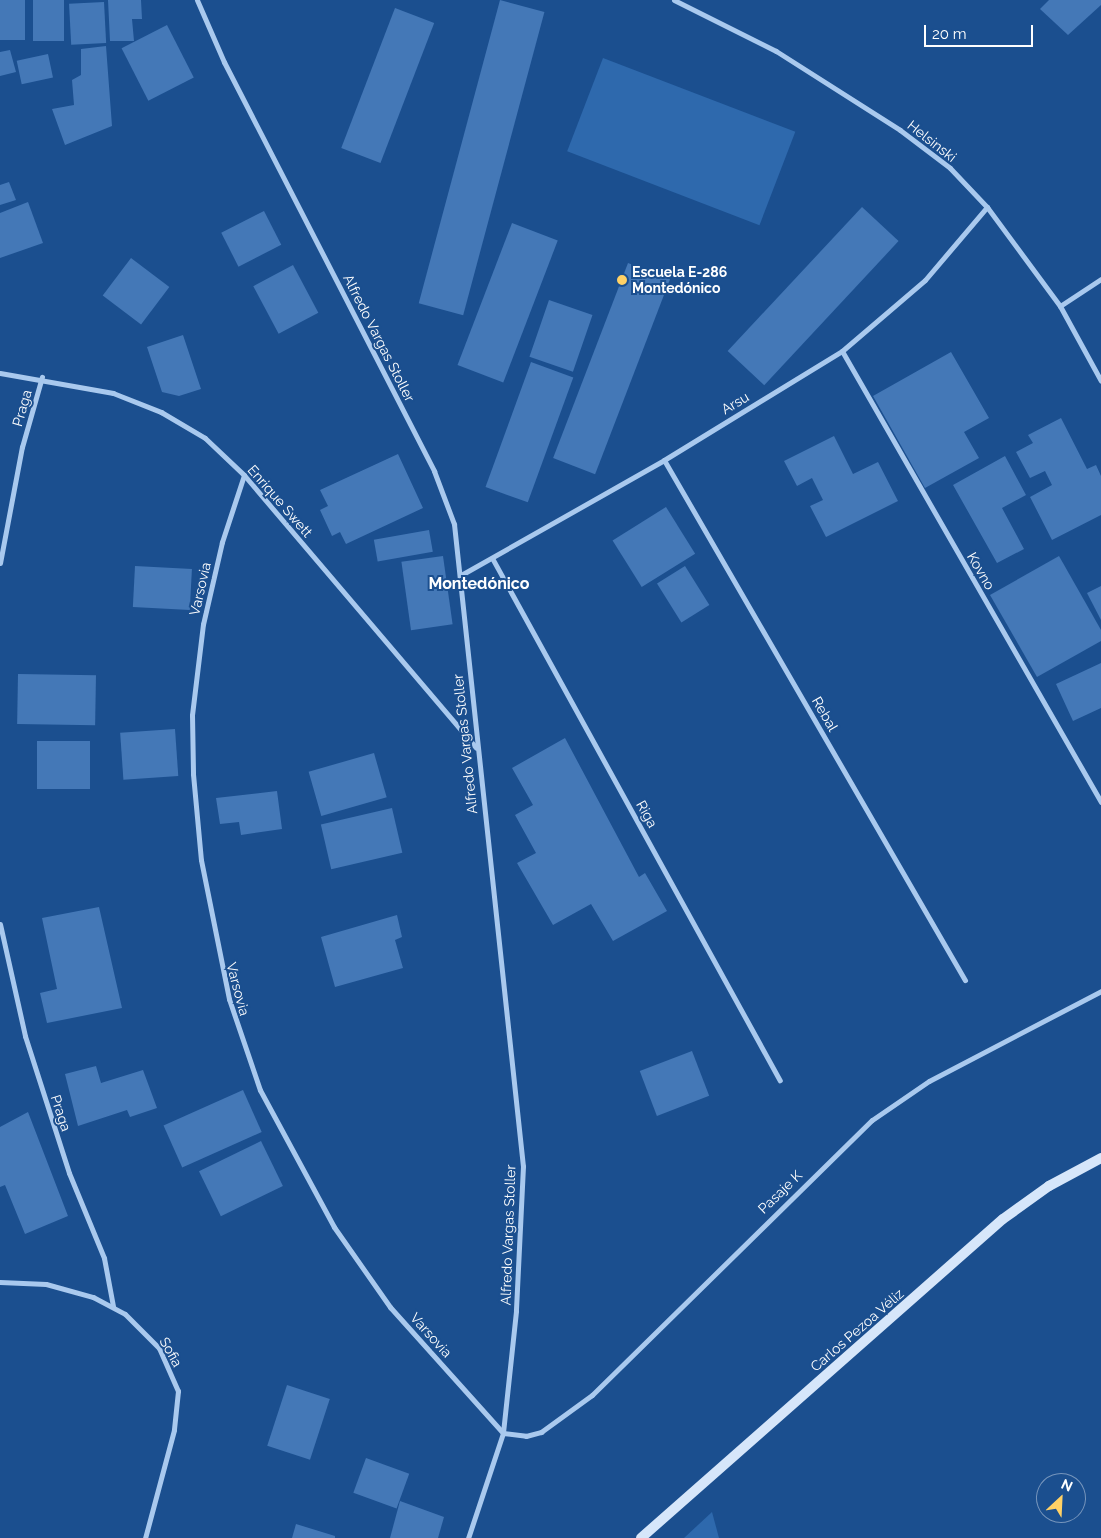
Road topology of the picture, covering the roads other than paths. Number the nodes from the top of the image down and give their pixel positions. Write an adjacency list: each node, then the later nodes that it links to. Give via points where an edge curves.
1 (197, 0): 14 (street, Alfredo Vargas Stoller, via 224,62 434,471 454,524)
2 (674, 0): 3 (street, Helsinski, via 776,51 900,130 950,168)
3 (987, 207): 5 (street, Helsinski); 6 (street, Arsu, via 925,280)
4 (1101, 279): 5 (street)
5 (1060, 306): 9 (street, Helsinski)
6 (842, 351): 10 (street, Arsu); 16 (street, Kovno)
7 (0, 373): 8 (street, Enrique Swett)
8 (42, 377): 11 (street, Enrique Swett, via 113,393 161,412 205,438); 13 (street, Praga, via 22,447)
9 (1101, 381)
10 (664, 460): 12 (street, Arsu); 18 (street, Rebal)
11 (244, 475): 15 (street, Enrique Swett); 24 (street, Varsovia, via 222,542 203,624 192,715 193,774 202,860 229,999 260,1090 334,1227 390,1307)
12 (494, 559): 14 (street, Arsu); 20 (street, Riga)
13 (0, 563)
14 (461, 575): 15 (street, Alfredo Vargas Stoller)
15 (477, 748): 24 (street, Alfredo Vargas Stoller, via 523,1166 516,1312)
16 (1101, 802)
17 (0, 924): 23 (street, Praga, via 28,1045 69,1173 104,1258)
18 (965, 980)
19 (1101, 991): 24 (street, Pasaje K, via 929,1082 872,1120 592,1395 541,1432 526,1436)
20 (780, 1080)
21 (1101, 1158): 27 (main road, Carlos Pezoa Véliz, via 1049,1186 1003,1219)
22 (0, 1282): 23 (street, Sofia, via 54,1286)
23 (113, 1306): 25 (street, Sofia, via 159,1348 178,1391 174,1430)
24 (503, 1433): 26 (street, Alfredo Vargas Stoller)
25 (145, 1538)
26 (468, 1538)
27 (641, 1538)

